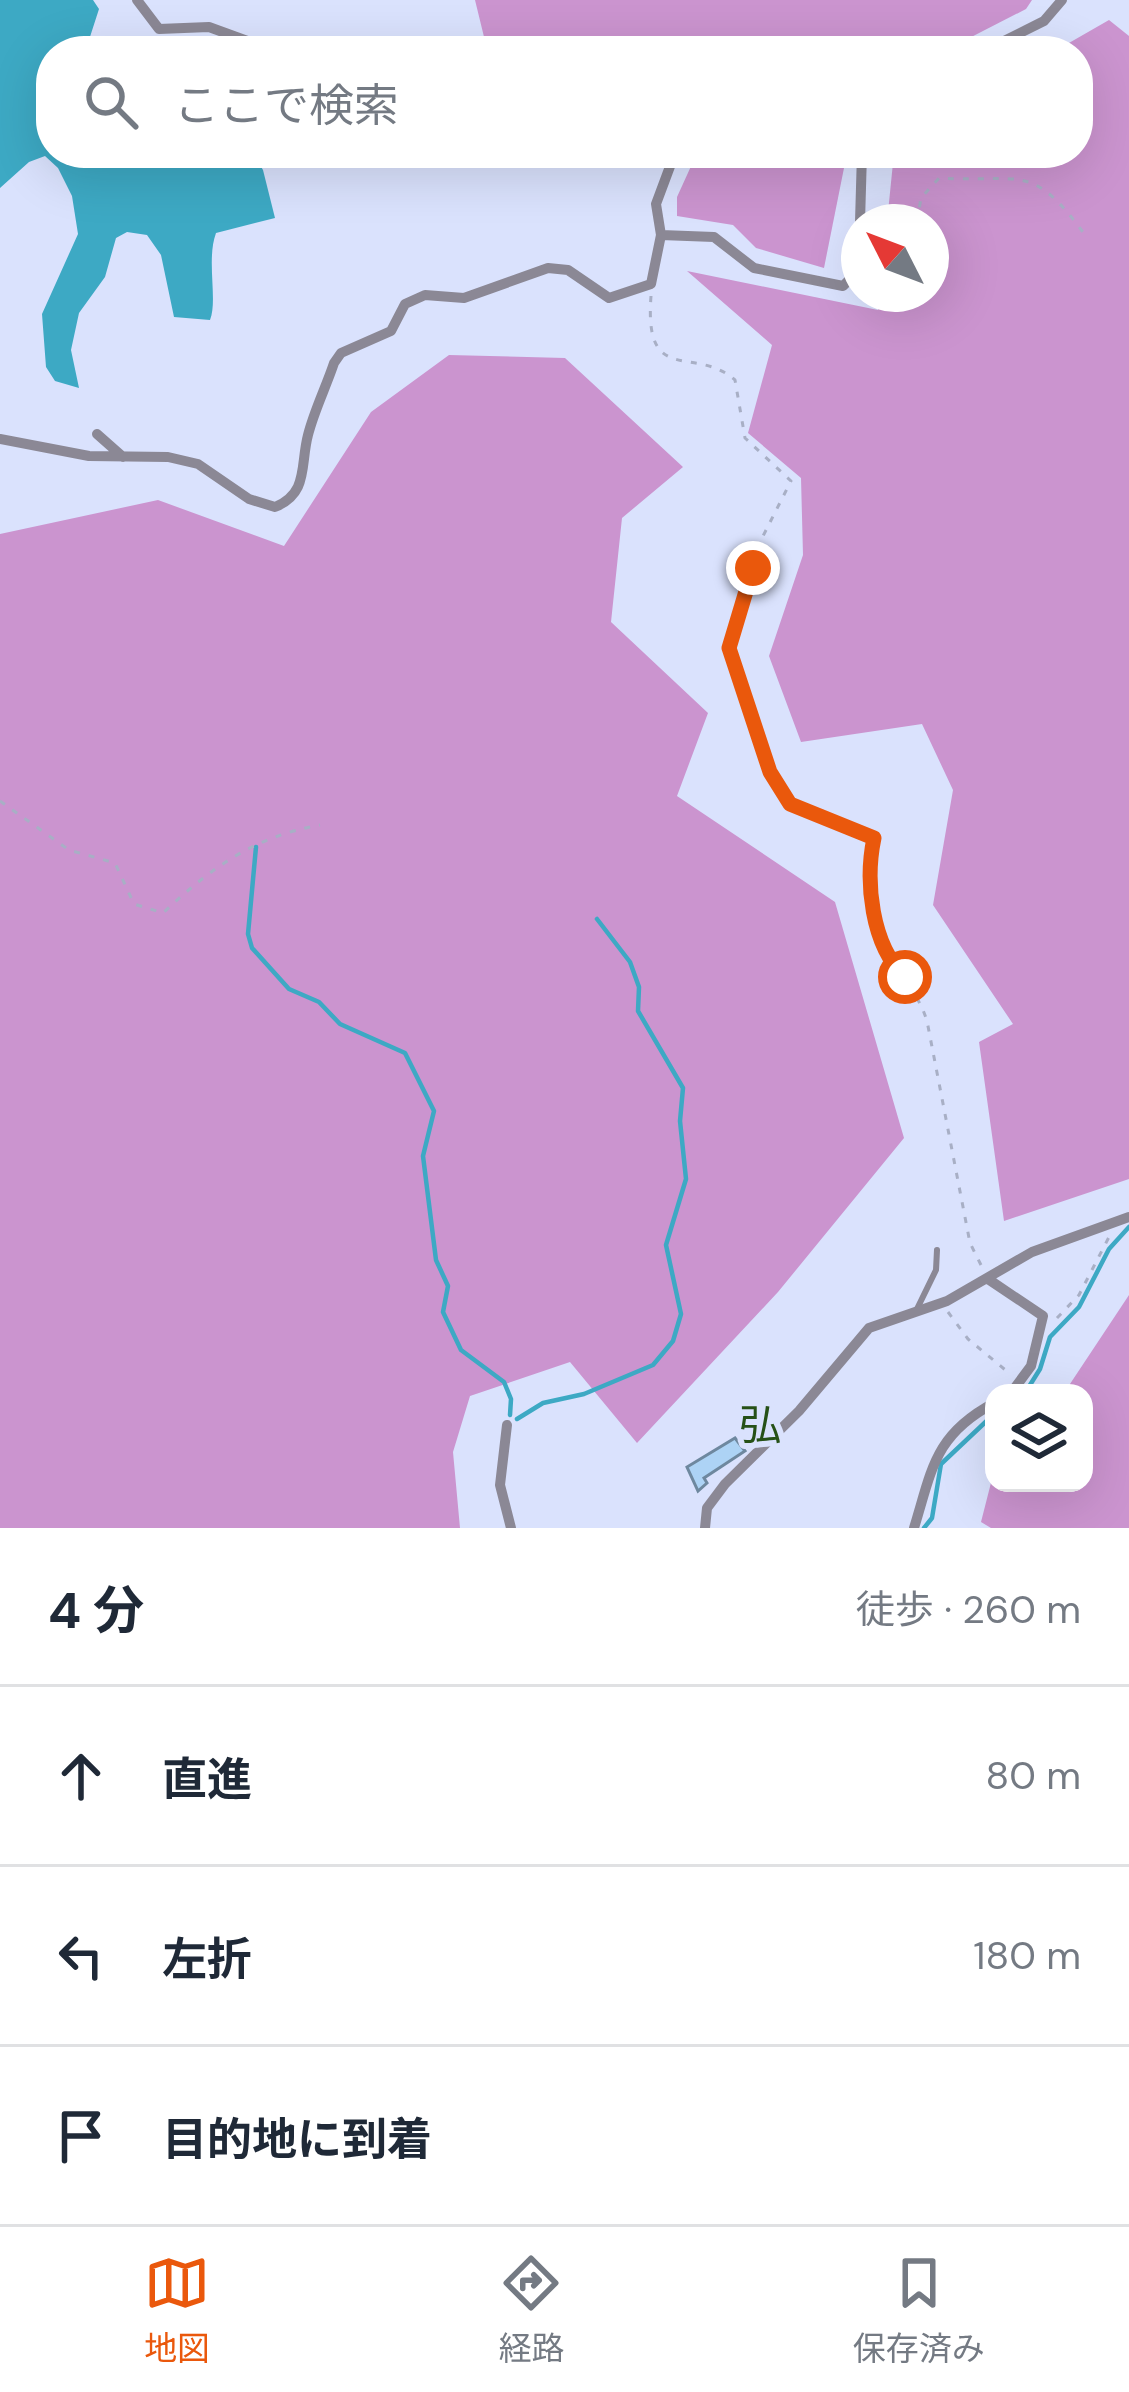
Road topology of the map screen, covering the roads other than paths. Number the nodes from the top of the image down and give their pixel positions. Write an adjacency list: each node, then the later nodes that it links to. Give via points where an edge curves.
1 (137, 0): 3 (street, via 159,28 209,27)
2 (1062, 0): 4 (street)
3 (234, 36)
4 (1014, 36)
5 (669, 168): 8 (street, via 656,203)
6 (862, 168): 7 (street)
7 (861, 204)
8 (661, 235): 9 (street, via 714,237 754,268); 12 (street, via 652,284 609,298 568,270 538,268 498,290 405,304 391,331 334,363 290,501 275,507 249,499 198,464)
9 (841, 286)
10 (97, 434): 12 (street)
11 (0, 440): 12 (street)
12 (126, 459)
13 (1129, 1217): 15 (street, via 1032,1252)
14 (937, 1250): 16 (lane)
15 (988, 1279): 16 (street); 17 (street, via 1042,1316 1031,1366)
16 (920, 1312): 21 (street, via 869,1328 725,1484 707,1508)
17 (1018, 1384)
18 (985, 1409): 22 (street, via 933,1458)
19 (507, 1425): 20 (street, via 500,1485)
20 (511, 1528)
21 (705, 1528)
22 (914, 1528)

